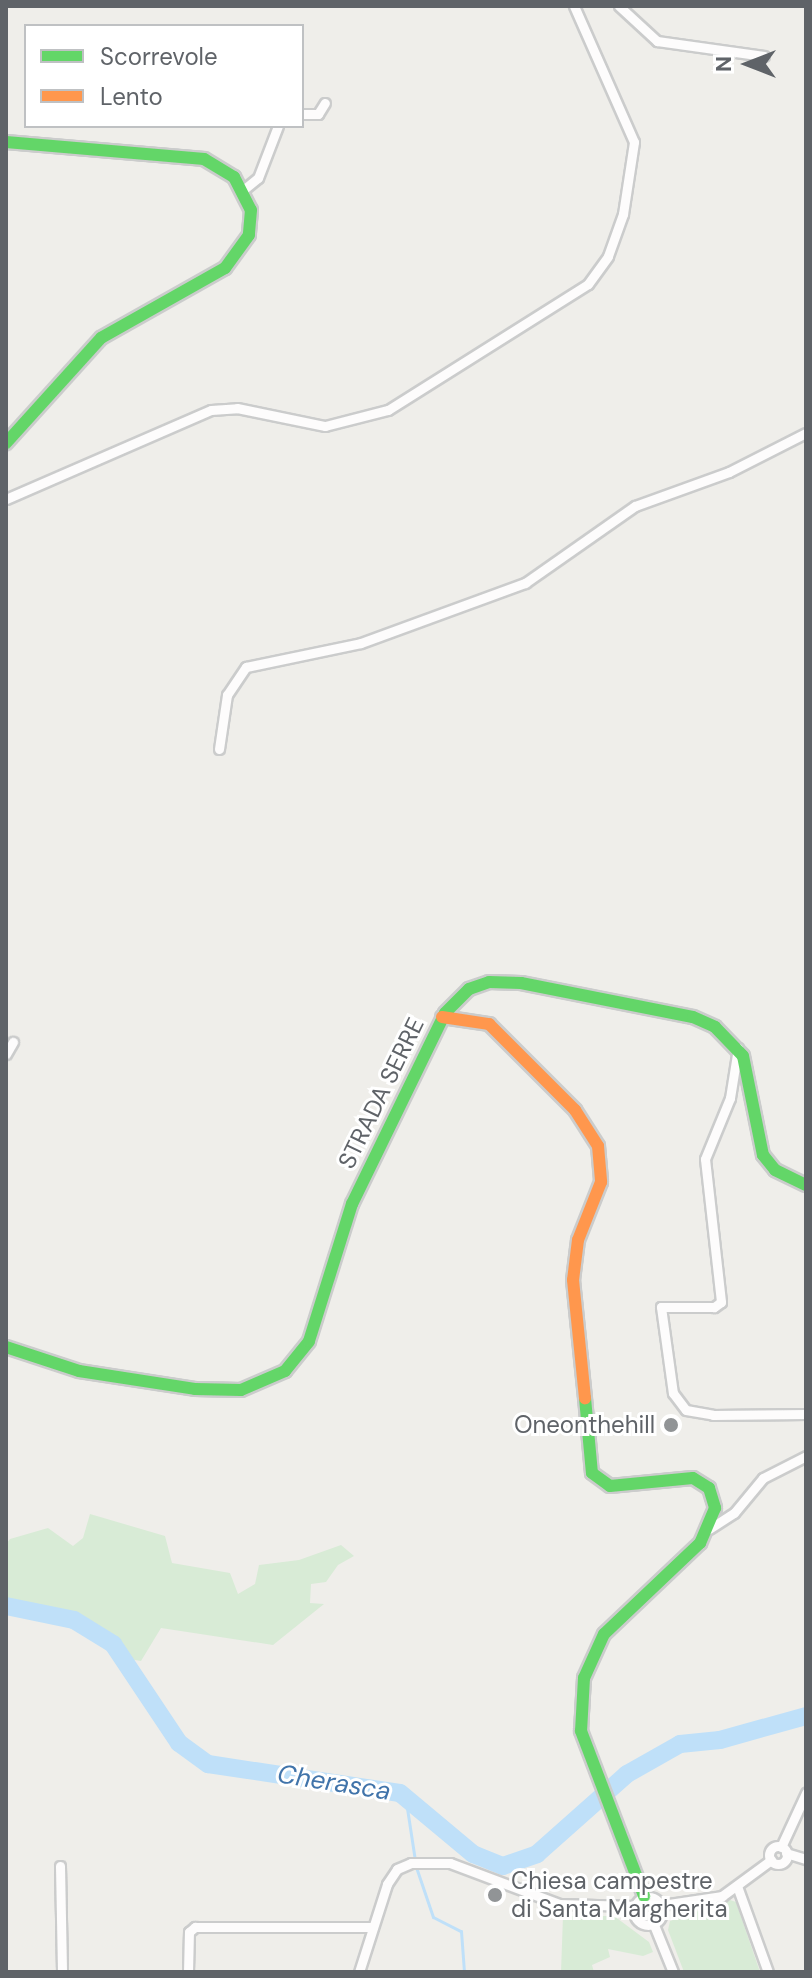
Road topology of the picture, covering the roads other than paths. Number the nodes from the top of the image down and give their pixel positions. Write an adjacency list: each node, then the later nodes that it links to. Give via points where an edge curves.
1 (574, 6): 11 (street, via 634,142 623,214 608,256 588,284 388,410 325,426 237,408 211,410)
2 (619, 6): 3 (street, via 657,41)
3 (764, 56)
4 (325, 103): 5 (street, via 318,114)
5 (304, 114)
6 (277, 128): 8 (street, via 258,178)
7 (6, 142): 8 (main road, via 204,159 225,169)
8 (243, 190): 10 (main road, via 251,210 241,252 225,268 101,338)
9 (806, 433): 12 (street, via 729,472 655,496 525,583 361,643 246,667 227,695)
10 (6, 443)
11 (6, 499)
12 (219, 749)
13 (442, 1017): 15 (main road, STRADA SERRE, via 469,989 512,981 693,1017 715,1027); 18 (main road, STRADA SERRE, via 352,1204 309,1341 285,1371 241,1390 195,1389 79,1371); 21 (main road, via 489,1024 593,1133 601,1157 601,1182 578,1240 573,1280 592,1473 610,1486 681,1477 701,1481 715,1508)
14 (13, 1042): 16 (street)
15 (738, 1048): 17 (main road, via 763,1155 775,1170); 19 (street, via 730,1098 705,1159 721,1302 714,1307 661,1307 673,1393 686,1410 713,1415)
16 (6, 1054)
17 (806, 1185)
18 (6, 1347)
19 (806, 1414)
20 (806, 1456): 21 (street, via 763,1478 744,1504)
21 (709, 1529): 27 (main road, via 615,1622 590,1661 581,1724)
22 (806, 1793): 23 (street)
23 (784, 1850): 24 (street); 26 (street, via 771,1850 771,1860)
24 (806, 1859)
25 (60, 1866): 32 (street)
26 (737, 1886): 28 (street, via 708,1900); 36 (street)
27 (644, 1896): 28 (street); 29 (street)
28 (662, 1905): 30 (street)
29 (635, 1906): 30 (street, via 637,1919); 31 (street, via 559,1904 450,1863 415,1863 397,1869 387,1884)
30 (654, 1925): 35 (street)
31 (373, 1927): 33 (street, via 195,1927 189,1932); 34 (street)
32 (62, 1972)
33 (188, 1972)
34 (359, 1972)
35 (673, 1972)
36 (768, 1972)

